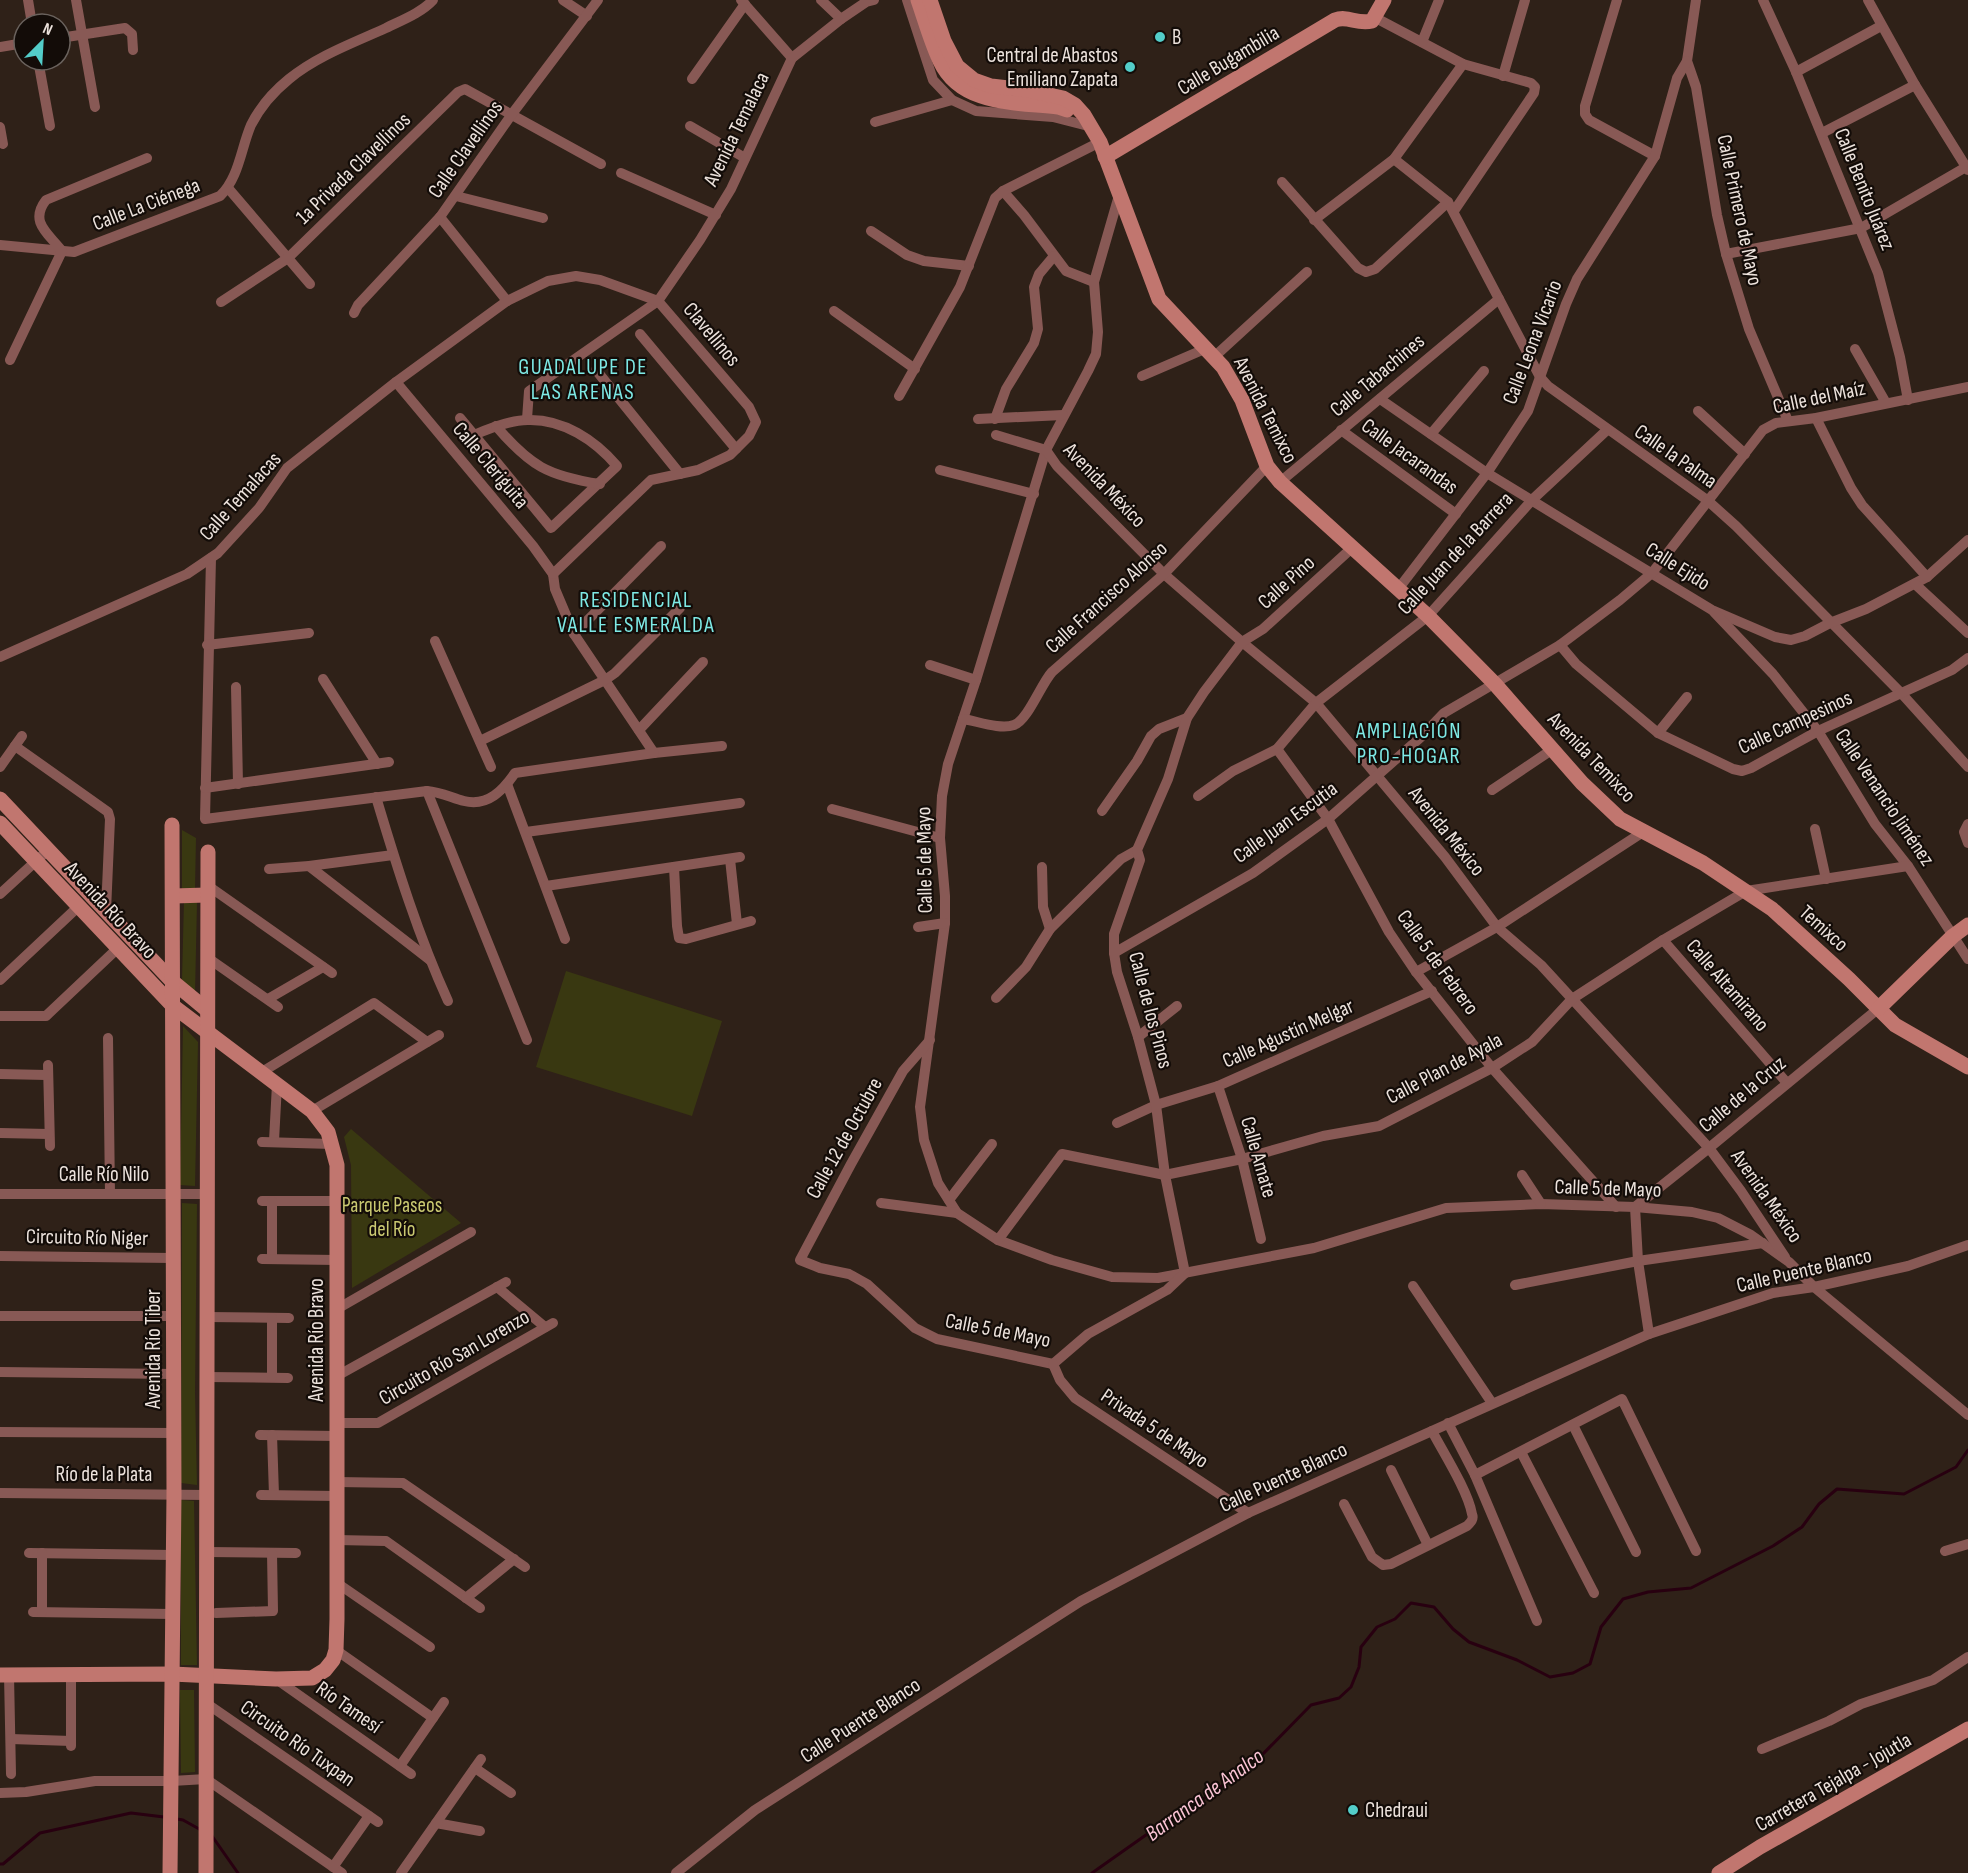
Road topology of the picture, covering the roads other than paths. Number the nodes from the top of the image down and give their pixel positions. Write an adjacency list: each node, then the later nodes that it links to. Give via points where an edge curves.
1 (76, 0): 22 (street)
2 (433, 0): 54 (street, Calle La Ciénega, via 402,21 312,63 289,79 258,111)
3 (563, 0): 18 (street)
4 (598, 0): 18 (street, Calle Clavellinos)
5 (821, 0): 20 (street)
6 (874, 0): 20 (street, Avenida Temalaca)
7 (907, 0): 34 (street, via 933,80)
8 (918, 0): 37 (street, via 940,61 948,76 962,88 989,100 1058,107)
9 (930, 0): 37 (street, via 957,66 974,80 1063,98)
10 (1383, 0): 19 (street)
11 (1439, 0): 24 (street)
12 (1525, 0): 31 (street)
13 (1617, 0): 45 (street, via 1585,114 1589,120)
14 (1696, 0): 27 (street, Calle Primero de Mayo)
15 (1762, 0): 30 (street, Calle Benito Juárez)
16 (1868, 0): 21 (street)
17 (743, 2): 26 (street); 32 (street)
18 (587, 16): 36 (street, Calle Clavellinos)
19 (1374, 17): 24 (street); 46 (street, Calle Bugambilia, via 1362,23 1335,20)
20 (841, 19): 26 (street, Avenida Temalaca)
21 (1881, 27): 30 (street); 33 (street)
22 (81, 35): 23 (street); 25 (street, via 125,28 132,34); 35 (street)
23 (72, 36)
24 (1422, 42): 28 (street)
25 (133, 50)
26 (792, 58): 48 (street, Avenida Temalaca)
27 (1687, 61): 45 (street, Calle Leona Vicario, via 1677,78); 67 (street, Calle Primero de Mayo, via 1696,87)
28 (1463, 64): 31 (street); 49 (street)
29 (40, 72): 39 (street)
30 (1796, 72): 42 (street, Calle Benito Juárez)
31 (1503, 76): 58 (street, via 1531,83 1534,93)
32 (692, 79)
33 (1915, 85): 42 (street); 51 (street)
34 (952, 99): 37 (street, via 976,111); 38 (street)
35 (94, 107)
36 (513, 114): 50 (street); 57 (street, Calle Clavellinos); 69 (street, 1a Privada Clavellinos, via 465,89 458,92)
37 (1088, 121): 43 (street, Avenida Temixco)
38 (875, 123)
39 (50, 126)
40 (690, 126): 48 (street)
41 (0, 127): 44 (street)
42 (1822, 133): 63 (street, Calle Benito Juárez)
43 (1100, 142): 46 (street, Avenida Temixco); 55 (street)
44 (3, 144)
45 (1655, 156): 88 (street, Calle Leona Vicario, via 1577,279)
46 (1105, 157): 56 (street, Avenida Temixco)
47 (147, 158): 66 (street, via 46,200 39,209 39,222)
48 (745, 158): 59 (street, Avenida Temalaca)
49 (1394, 159): 58 (street, Calle la Palma); 62 (street)
50 (601, 164)
51 (1967, 169): 63 (street)
52 (621, 173): 59 (street)
53 (1282, 182): 62 (street)
54 (228, 188): 66 (street, Calle La Ciénega, via 220,196 74,252); 69 (street)
55 (1003, 192): 68 (street); 70 (street, via 995,198)
56 (1120, 192): 72 (street, Calle 5 de Mayo); 82 (street, Avenida Temixco, via 1159,299)
57 (456, 196): 60 (street, Calle Clavellinos); 61 (street)
58 (1451, 207): 62 (street, via 1375,269 1366,272); 74 (street, Calle la Palma)
59 (716, 214): 76 (street, Avenida Temalaca)
60 (440, 217): 75 (street); 79 (street, Calle Clavellinos)
61 (543, 218)
62 (1314, 220)
63 (1861, 228): 67 (street); 93 (street, Calle Benito Juárez, via 1878,273)
64 (871, 231): 70 (street, via 907,255)
65 (0, 245): 66 (street, Calle La Ciénega)
66 (62, 251): 83 (street)
67 (1726, 254): 102 (street, Calle Primero de Mayo, via 1749,330)
68 (1054, 256): 72 (street, via 1066,271); 98 (street, via 1034,287 1038,329 1034,344 1006,389)
69 (288, 258): 73 (street); 77 (street, 1a Privada Clavellinos)
70 (969, 266): 84 (street)
71 (1307, 272): 82 (street)
72 (1094, 282): 96 (street, Calle 5 de Mayo, via 1096,354)
73 (310, 284)
74 (1499, 298): 88 (street, Calle la Palma); 92 (street, Calle Tabachines)
75 (507, 301): 76 (street, Clavellinos, via 548,281 576,276 600,280); 89 (street, Clavellinos)
76 (658, 301): 100 (street, via 529,391); 109 (street, Clavellinos, via 749,407 756,422)
77 (221, 302)
78 (834, 311): 84 (street)
79 (354, 312)
80 (640, 334): 109 (street)
81 (1855, 349): 94 (street)
82 (1210, 353): 87 (street); 112 (street, Avenida Temixco, via 1242,400)
83 (10, 360)
84 (915, 369): 91 (street)
85 (596, 370): 115 (street)
86 (1485, 371): 106 (street)
87 (1142, 376)
88 (1540, 377): 105 (street, Calle la Palma); 114 (street, Calle Leona Vicario, via 1528,411)
89 (396, 382): 125 (street, Calle Temalacas, via 287,468 259,508); 127 (street, Calle Cleriguita)
90 (1968, 387): 93 (street, Calle del Maíz)
91 (899, 396)
92 (1380, 399): 104 (street, Calle Tabachines); 106 (street, Calle Ejido)
93 (1908, 400): 94 (street, Calle del Maíz)
94 (1886, 403): 99 (street, Calle del Maíz)
95 (1698, 411): 111 (street)
96 (1063, 415): 98 (street); 110 (street, Calle 5 de Mayo)
97 (460, 418): 107 (street)
98 (994, 418): 101 (street)
99 (1816, 418): 102 (street, Calle del Maíz); 129 (street, via 1862,505)
100 (527, 419): 103 (street); 117 (street, via 560,424 588,439 617,466)
101 (978, 419)
102 (1788, 421): 111 (street, Calle del Maíz, via 1763,430)
103 (496, 426): 107 (street); 117 (street, via 535,465 569,479)
104 (1341, 430): 116 (street, Calle Tabachines); 121 (street, Calle Jacarandas)
105 (1607, 430): 119 (street, Calle Juan de la Barrera); 120 (street, Calle la Palma)
106 (1431, 434): 114 (street, Calle Ejido)
107 (474, 435): 117 (street, via 551,528)
108 (996, 435): 110 (street)
109 (736, 449): 115 (street, Clavellinos, via 698,470)
110 (1046, 450): 118 (street, Calle 5 de Mayo); 128 (street, Avenida México, via 1057,466)
111 (1744, 454): 120 (street, Calle del Maíz)
112 (1267, 466): 116 (street, Avenida Temixco); 128 (street, Calle Francisco Alonso)
113 (940, 470): 118 (street)
114 (1487, 473): 119 (street, Calle Ejido); 121 (street, Calle Leona Vicario)
115 (680, 474): 127 (street, Clavellinos, via 651,480)
116 (1280, 482): 124 (street, Avenida Temixco)
117 (600, 484)
118 (1034, 494): 149 (street, Calle 5 de Mayo)
119 (1533, 500): 126 (street, Calle Ejido); 134 (street, Calle Juan de la Barrera)
120 (1707, 500): 126 (street, Calle del Maíz); 135 (street, Calle la Palma)
121 (1456, 514): 131 (street, Calle Leona Vicario)
122 (1968, 540): 129 (street, Calle Ejido)
123 (661, 546): 138 (street)
124 (1353, 547): 131 (street, Avenida Temixco); 140 (street, Calle Pino, via 1263,629)
125 (211, 558): 141 (street); 143 (street, Calle Temalacas, via 187,574)
126 (1652, 573): 133 (street, Calle Ejido); 142 (street, Calle del Maíz)
127 (553, 574): 138 (street, via 555,589)
128 (1164, 574): 140 (street, Avenida México); 156 (street, Calle Francisco Alonso, via 1052,672 1024,718 1015,725)
129 (1927, 577): 130 (street, Calle Ejido)
130 (1915, 584): 135 (street, Calle Ejido); 137 (street)
131 (1399, 588): 134 (street, Avenida Temixco)
132 (681, 608): 148 (street)
133 (1712, 610): 135 (street, Calle Ejido, via 1791,640); 158 (street, Calle Venancio Jiménez, via 1773,674)
134 (1428, 616): 150 (street, Avenida Temixco); 154 (street, Calle Juan de la Barrera)
135 (1830, 623): 152 (street, Calle la Palma)
136 (309, 633): 141 (street)
137 (1968, 633)
138 (574, 634): 148 (street)
139 (435, 641): 161 (street)
140 (1242, 642): 154 (street, Avenida México); 155 (street, Calle de los Pinos)
141 (207, 645): 175 (street)
142 (1560, 645): 150 (street, Calle del Maíz); 159 (street, Calle Campesinos, via 1576,664)
143 (0, 657)
144 (1968, 658): 152 (street, Calle Campesinos)
145 (703, 662): 157 (street)
146 (930, 665): 149 (street)
147 (323, 679): 168 (street)
148 (605, 680): 157 (street); 161 (street)
149 (976, 680): 156 (street, Calle 5 de Mayo)
150 (1495, 684): 165 (street, Avenida Temixco); 172 (street, Calle Juan Escutia, via 1444,713)
151 (236, 687): 173 (street)
152 (1902, 694): 158 (street, Calle Campesinos); 170 (street, Calle la Palma)
153 (1687, 697): 159 (street)
154 (1316, 703): 164 (street, Calle Juan de la Barrera); 172 (street, Avenida México)
155 (1187, 718): 183 (street, via 1151,736); 193 (street, Calle de los Pinos, via 1168,779)
156 (963, 719): 191 (street, Calle 5 de Mayo, via 948,764)
157 (639, 730): 166 (street)
158 (1818, 731): 159 (street, Calle Campesinos, via 1742,771); 198 (street, Calle Venancio Jiménez, via 1875,824)
159 (1658, 733)
160 (22, 736): 162 (street)
161 (480, 741): 169 (street)
162 (15, 746): 171 (street); 209 (street, via 108,812)
163 (722, 746): 166 (street)
164 (1277, 749): 178 (street, via 1233,771); 184 (street, Calle 5 de Febrero)
165 (1553, 749): 176 (street); 190 (street, Avenida Temixco, via 1620,819)
166 (654, 753): 174 (street, via 515,773)
167 (388, 762): 168 (street)
168 (376, 764): 173 (street)
169 (491, 766)
170 (1968, 766)
171 (0, 767)
172 (1377, 775): 184 (street, Calle Juan Escutia); 215 (street, Avenida México)
173 (238, 784): 175 (street)
174 (507, 784): 177 (street, via 491,799 467,802); 189 (street)
175 (205, 788): 179 (street, via 205,819)
176 (1492, 790)
177 (427, 791): 179 (street); 243 (street)
178 (1198, 796)
179 (376, 797): 196 (street)
180 (0, 799): 195 (street, Avenida Río Bravo)
181 (740, 803): 189 (street)
182 (831, 809): 191 (street)
183 (1102, 811)
184 (1328, 819): 221 (street, Calle Juan Escutia, via 1253,873); 225 (street, Calle 5 de Febrero, via 1389,932)
185 (0, 823): 195 (street, Avenida Río Bravo)
186 (1968, 824): 192 (street, via 1964,832)
187 (172, 825): 207 (street, Avenida Río Tiber)
188 (1815, 829): 202 (street)
189 (526, 832): 203 (street)
190 (1643, 832): 205 (street, Temixco); 215 (street)
191 (940, 838): 211 (street, Calle 5 de Mayo)
192 (1968, 843)
193 (1137, 850): 216 (street, via 1121,859); 221 (street, Calle de los Pinos, via 1140,860 1114,934)
194 (208, 852): 204 (street)
195 (42, 855): 206 (street); 208 (street, Avenida Río Bravo); 209 (street, Avenida Río Bravo)
196 (393, 855): 197 (street); 224 (street)
197 (309, 866): 201 (street); 224 (street)
198 (1908, 866): 202 (street, Calle Plan de Ayala); 217 (street, Calle Venancio Jiménez)
199 (674, 867): 203 (street); 212 (street, via 735,858); 212 (street, via 679,938)
200 (1042, 867): 216 (street, via 1043,907)
201 (269, 869)
202 (1826, 879): 205 (street, Calle Plan de Ayala)
203 (546, 886): 218 (street)
204 (207, 890): 207 (street); 222 (street); 230 (street, via 327,970)
205 (1746, 891): 219 (street, Calle Plan de Ayala); 236 (street, Temixco, via 1772,909)
206 (0, 894)
207 (173, 896): 227 (street, Avenida Río Tiber)
208 (79, 906): 220 (street, Avenida Río Bravo); 226 (street)
209 (106, 911): 227 (street, Avenida Río Bravo)
210 (751, 921): 212 (street)
211 (945, 923): 214 (street); 244 (street, Calle 5 de Mayo)
212 (737, 924)
213 (1968, 925): 217 (street, Calle de la Cruz)
214 (918, 927)
215 (1497, 927): 225 (street); 231 (street, Avenida México, via 1541,964)
216 (1050, 929): 229 (street, via 1026,967)
217 (1953, 936): 223 (street, Calle Venancio Jiménez); 236 (street, Calle de la Cruz)
218 (565, 939)
219 (1663, 940): 231 (street, Calle Plan de Ayala); 251 (street, Calle Altamirano)
220 (118, 948): 233 (street, Avenida Río Bravo); 238 (street, via 46,1016)
221 (1114, 953): 241 (street, Calle de los Pinos)
222 (208, 958): 230 (street); 237 (street)
223 (1968, 959)
224 (430, 960): 232 (street)
225 (1416, 972): 228 (street, Calle 5 de Febrero)
226 (0, 980)
227 (172, 981): 233 (street, Avenida Río Tiber); 237 (street, Avenida Río Bravo)
228 (1432, 991): 247 (street, Calle 5 de Febrero); 252 (street, Calle Agustín Melgar)
229 (996, 998)
230 (268, 999): 235 (street)
231 (1572, 999): 247 (street, Calle Plan de Ayala, via 1532,1042); 263 (street, Avenida México)
232 (448, 1001)
233 (173, 1006): 239 (street, Avenida Río Bravo); 269 (street, Avenida Río Tiber)
234 (1177, 1006): 241 (street)
235 (278, 1007)
236 (1879, 1008): 246 (street, Temixco, via 1895,1025); 251 (street, Calle de la Cruz)
237 (207, 1011): 239 (street)
238 (0, 1016)
239 (206, 1032): 248 (street, Avenida Río Bravo); 270 (street)
240 (439, 1035): 245 (street)
241 (1138, 1037): 253 (street, Calle de los Pinos)
242 (108, 1038): 268 (street)
243 (527, 1040)
244 (930, 1040): 271 (street, Calle 5 de Mayo, via 920,1107 924,1140 938,1183); 286 (street, Calle 12 de Octubre, via 903,1071)
245 (427, 1041): 248 (street, via 374,1004); 254 (street)
246 (1968, 1066)
247 (1492, 1068): 264 (street, Calle Plan de Ayala, via 1379,1126); 276 (street, Calle 5 de Febrero)
248 (262, 1072): 250 (street, Avenida Río Bravo)
249 (0, 1074): 257 (street, via 48,1070)
250 (277, 1083): 254 (street, Avenida Río Bravo); 258 (street)
251 (1787, 1083): 263 (street, Calle de la Cruz)
252 (1218, 1086): 253 (street, Calle Agustín Melgar); 264 (street, Calle Amate)
253 (1156, 1105): 255 (street, Calle Agustín Melgar); 265 (street, Calle de los Pinos)
254 (312, 1111): 260 (street, Avenida Río Bravo)
255 (1117, 1123)
256 (0, 1133): 257 (street)
257 (49, 1134): 262 (street)
258 (274, 1141): 259 (street); 260 (street)
259 (262, 1142)
260 (332, 1144): 272 (street, Avenida Río Bravo, via 337,1165)
261 (992, 1144): 271 (street)
262 (50, 1146)
263 (1709, 1148): 275 (street, Calle de la Cruz); 288 (street, Avenida México)
264 (1242, 1159): 265 (street, Calle Plan de Ayala); 279 (street, Calle Amate)
265 (1165, 1175): 280 (street, Calle Plan de Ayala, via 1062,1154); 289 (street, Calle de los Pinos)
266 (1522, 1175): 274 (street)
267 (0, 1194): 268 (street, Calle Río Nilo)
268 (110, 1194): 269 (street, Calle Río Nilo)
269 (173, 1194): 270 (street, Calle Río Nilo); 284 (street, Avenida Río Tiber)
270 (207, 1194): 296 (street)
271 (949, 1200): 277 (street, Calle 5 de Mayo)
272 (337, 1201): 285 (street, Avenida Río Bravo); 285 (street, via 267,1201 267,1258)
273 (881, 1203): 277 (street)
274 (1541, 1204): 276 (street, Calle 5 de Mayo); 289 (street, Calle 5 de Mayo, via 1446,1208 1314,1248)
275 (1635, 1207): 276 (street, Calle 5 de Mayo); 281 (street, Calle 5 de Mayo, via 1718,1218); 287 (street)
276 (1616, 1208)
277 (957, 1213): 280 (street, Calle 5 de Mayo)
278 (471, 1232): 293 (street)
279 (1261, 1239)
280 (998, 1240): 289 (street, Calle 5 de Mayo, via 1112,1277 1158,1278)
281 (1763, 1243): 287 (street); 288 (street, Calle 5 de Mayo)
282 (1968, 1245): 292 (street, Calle Puente Blanco, via 1908,1266)
283 (0, 1256): 284 (street, Circuito Río Niger)
284 (173, 1258): 295 (street, Avenida Río Tiber)
285 (337, 1260): 293 (street, Avenida Río Bravo)
286 (800, 1260): 300 (street, Calle 5 de Mayo, via 849,1274 867,1284 915,1328 937,1340)
287 (1638, 1261): 290 (street); 299 (street)
288 (1789, 1262): 292 (street, Calle 5 de Mayo)
289 (1185, 1273): 300 (street, Calle 5 de Mayo, via 1167,1290 1088,1334)
290 (1515, 1285)
291 (1413, 1286): 307 (street)
292 (1814, 1287): 299 (street, Calle Puente Blanco, via 1773,1293); 308 (street, Calle 5 de Mayo)
293 (337, 1309): 303 (street, Avenida Río Bravo)
294 (0, 1316): 295 (street)
295 (174, 1316): 302 (street, Avenida Río Tiber)
296 (207, 1317): 297 (street); 304 (street)
297 (272, 1318): 298 (street); 305 (street)
298 (289, 1318)
299 (1649, 1334): 307 (street, Calle Puente Blanco)
300 (1053, 1364): 327 (street, Privada 5 de Mayo, via 1075,1398)
301 (0, 1372): 302 (street)
302 (174, 1374): 314 (street, Avenida Río Tiber)
303 (337, 1376): 311 (street, Avenida Río Bravo); 311 (street, Circuito Río San Lorenzo, via 502,1284 549,1325 378,1424)
304 (207, 1377): 305 (street); 324 (street)
305 (272, 1377): 306 (street)
306 (288, 1378)
307 (1492, 1403): 309 (street, Calle Puente Blanco)
308 (1968, 1414)
309 (1448, 1423): 312 (street, Calle Puente Blanco); 319 (street)
310 (1573, 1425): 317 (street); 331 (street, via 1622,1399); 334 (street)
311 (337, 1430): 316 (street, Circuito Río San Lorenzo); 320 (street, Avenida Río Bravo)
312 (1432, 1431): 327 (street, Calle Puente Blanco); 330 (street, via 1473,1517 1467,1526)
313 (0, 1432): 314 (street)
314 (174, 1433): 322 (street, Avenida Río Tiber)
315 (260, 1435): 316 (street, Circuito Río San Lorenzo)
316 (272, 1435): 325 (street)
317 (1521, 1452): 319 (street); 343 (street)
318 (1391, 1470): 330 (street)
319 (1475, 1474): 348 (street)
320 (337, 1489): 325 (street); 328 (street, Avenida Río Bravo); 340 (street, via 404,1483)
321 (0, 1493): 322 (street, Río de la Plata)
322 (174, 1494): 324 (street, Río de la Plata); 339 (street, Avenida Río Tiber)
323 (261, 1495): 325 (street)
324 (207, 1496): 333 (street)
325 (273, 1496)
326 (1344, 1504): 330 (street, via 1372,1557 1383,1565)
327 (1248, 1513): 376 (street, Calle Puente Blanco, via 1081,1601 755,1810)
328 (337, 1540): 342 (street, Avenida Río Bravo); 344 (street, via 386,1541)
329 (1968, 1544): 332 (street)
330 (1428, 1545)
331 (1696, 1551)
332 (1945, 1551)
333 (207, 1552): 337 (street); 355 (street)
334 (1636, 1552)
335 (29, 1553): 336 (street)
336 (42, 1553): 339 (street); 347 (street, via 37,1612)
337 (272, 1553): 338 (street); 346 (street, via 273,1611)
338 (296, 1553)
339 (173, 1556): 347 (street, Avenida Río Tiber)
340 (514, 1559): 341 (street); 344 (street)
341 (525, 1567)
342 (337, 1583): 349 (street); 350 (street, Avenida Río Bravo)
343 (1594, 1593)
344 (466, 1598): 345 (street)
345 (480, 1608)
346 (216, 1613)
347 (172, 1614): 352 (street, Avenida Río Tiber)
348 (1537, 1621)
349 (430, 1647)
350 (336, 1650): 356 (street, via 325,1671 312,1678); 359 (street, Río Tamesí)
351 (1968, 1657): 362 (street, via 1933,1680 1861,1704)
352 (171, 1674): 354 (street); 355 (street); 367 (street, Avenida Río Tiber)
353 (5, 1675): 354 (street); 361 (street)
354 (71, 1675): 361 (street, via 71,1744)
355 (206, 1676): 356 (street); 358 (street)
356 (276, 1679): 363 (street, Río Tamesí)
357 (444, 1702): 359 (street)
358 (206, 1703): 366 (street); 372 (street, Circuito Río Tuxpan, via 374,1819)
359 (433, 1718): 363 (street)
360 (1968, 1729): 377 (street, Carretera Tejalpa - Jojutla)
361 (10, 1739): 364 (street)
362 (1762, 1749)
363 (400, 1766): 365 (street, Río Tamesí)
364 (11, 1774)
365 (411, 1774)
366 (206, 1779): 367 (street); 372 (street); 374 (street)
367 (172, 1787): 368 (street, via 95,1781); 373 (street, Avenida Río Tiber)
368 (0, 1793)
369 (511, 1793): 370 (street, via 478,1763)
370 (436, 1823): 371 (street); 375 (street)
371 (480, 1831)
372 (338, 1870)
373 (170, 1873)
374 (206, 1873)
375 (401, 1873)
376 (676, 1873)
377 (1719, 1873)

